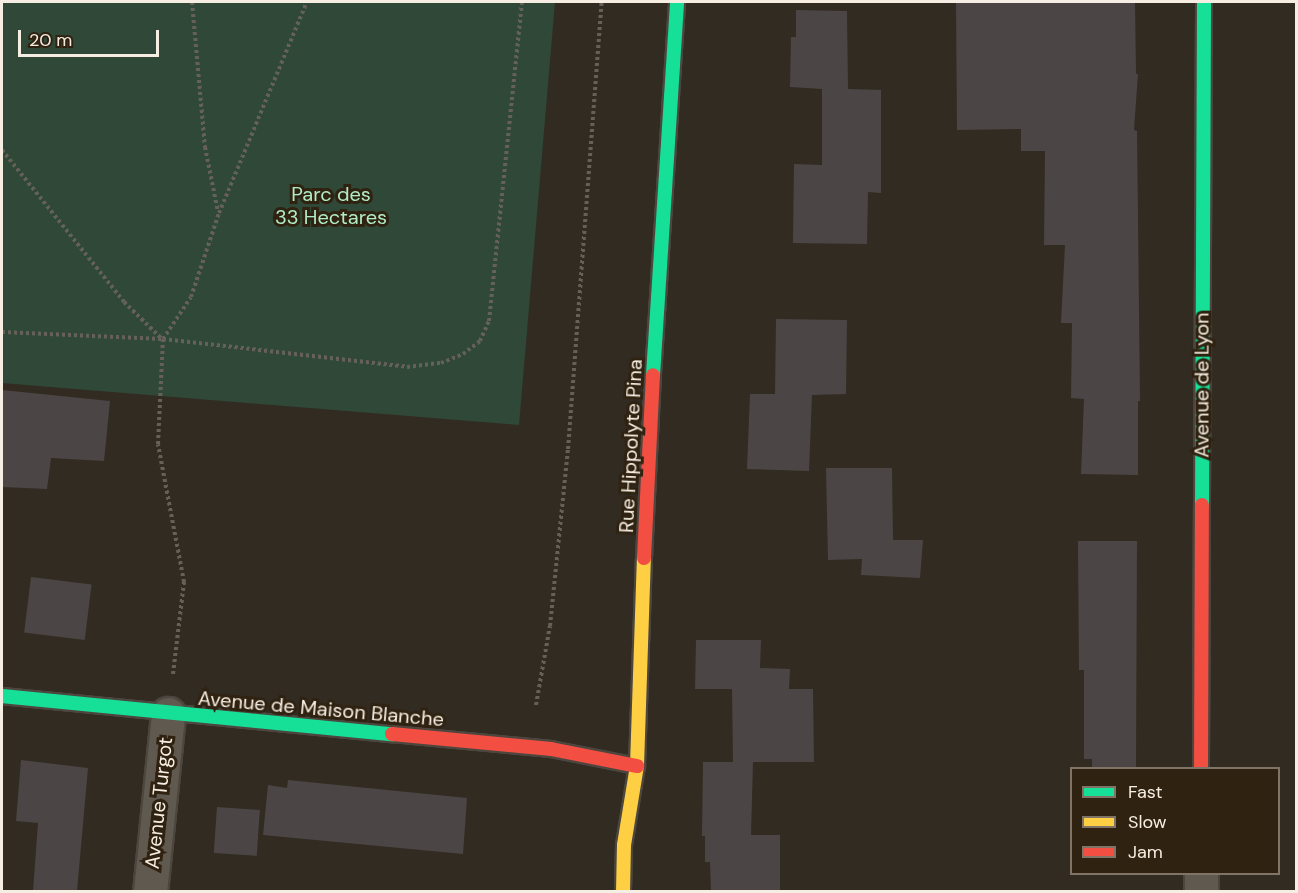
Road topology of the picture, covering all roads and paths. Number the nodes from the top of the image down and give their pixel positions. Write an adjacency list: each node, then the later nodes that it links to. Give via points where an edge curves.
1 (192, 2): 8 (path, via 205,147)
2 (307, 2): 8 (path)
3 (522, 2): 10 (path, via 489,321 480,340 463,354 441,363 407,367)
4 (602, 2): 13 (path, via 568,449 550,626 534,715)
5 (677, 2): 14 (street, Rue Hippolyte Pina, via 647,476)
6 (1204, 2): 15 (street, Avenue de Lyon)
7 (2, 150): 10 (path, via 124,302)
8 (219, 213): 10 (path, via 190,297)
9 (2, 332): 10 (path)
10 (163, 339): 12 (path, via 158,444 184,582)
11 (2, 696): 12 (street, Avenue de Maison Blanche)
12 (168, 714): 13 (street, Avenue de Maison Blanche); 17 (street, Avenue Turgot)
13 (551, 749): 14 (street, Avenue de Maison Blanche)
14 (637, 766): 18 (street, Rue Hippolyte Pina, via 624,845)
15 (1201, 767)
16 (1201, 875): 19 (street)
17 (150, 891)
18 (623, 891)
19 (1201, 891)

